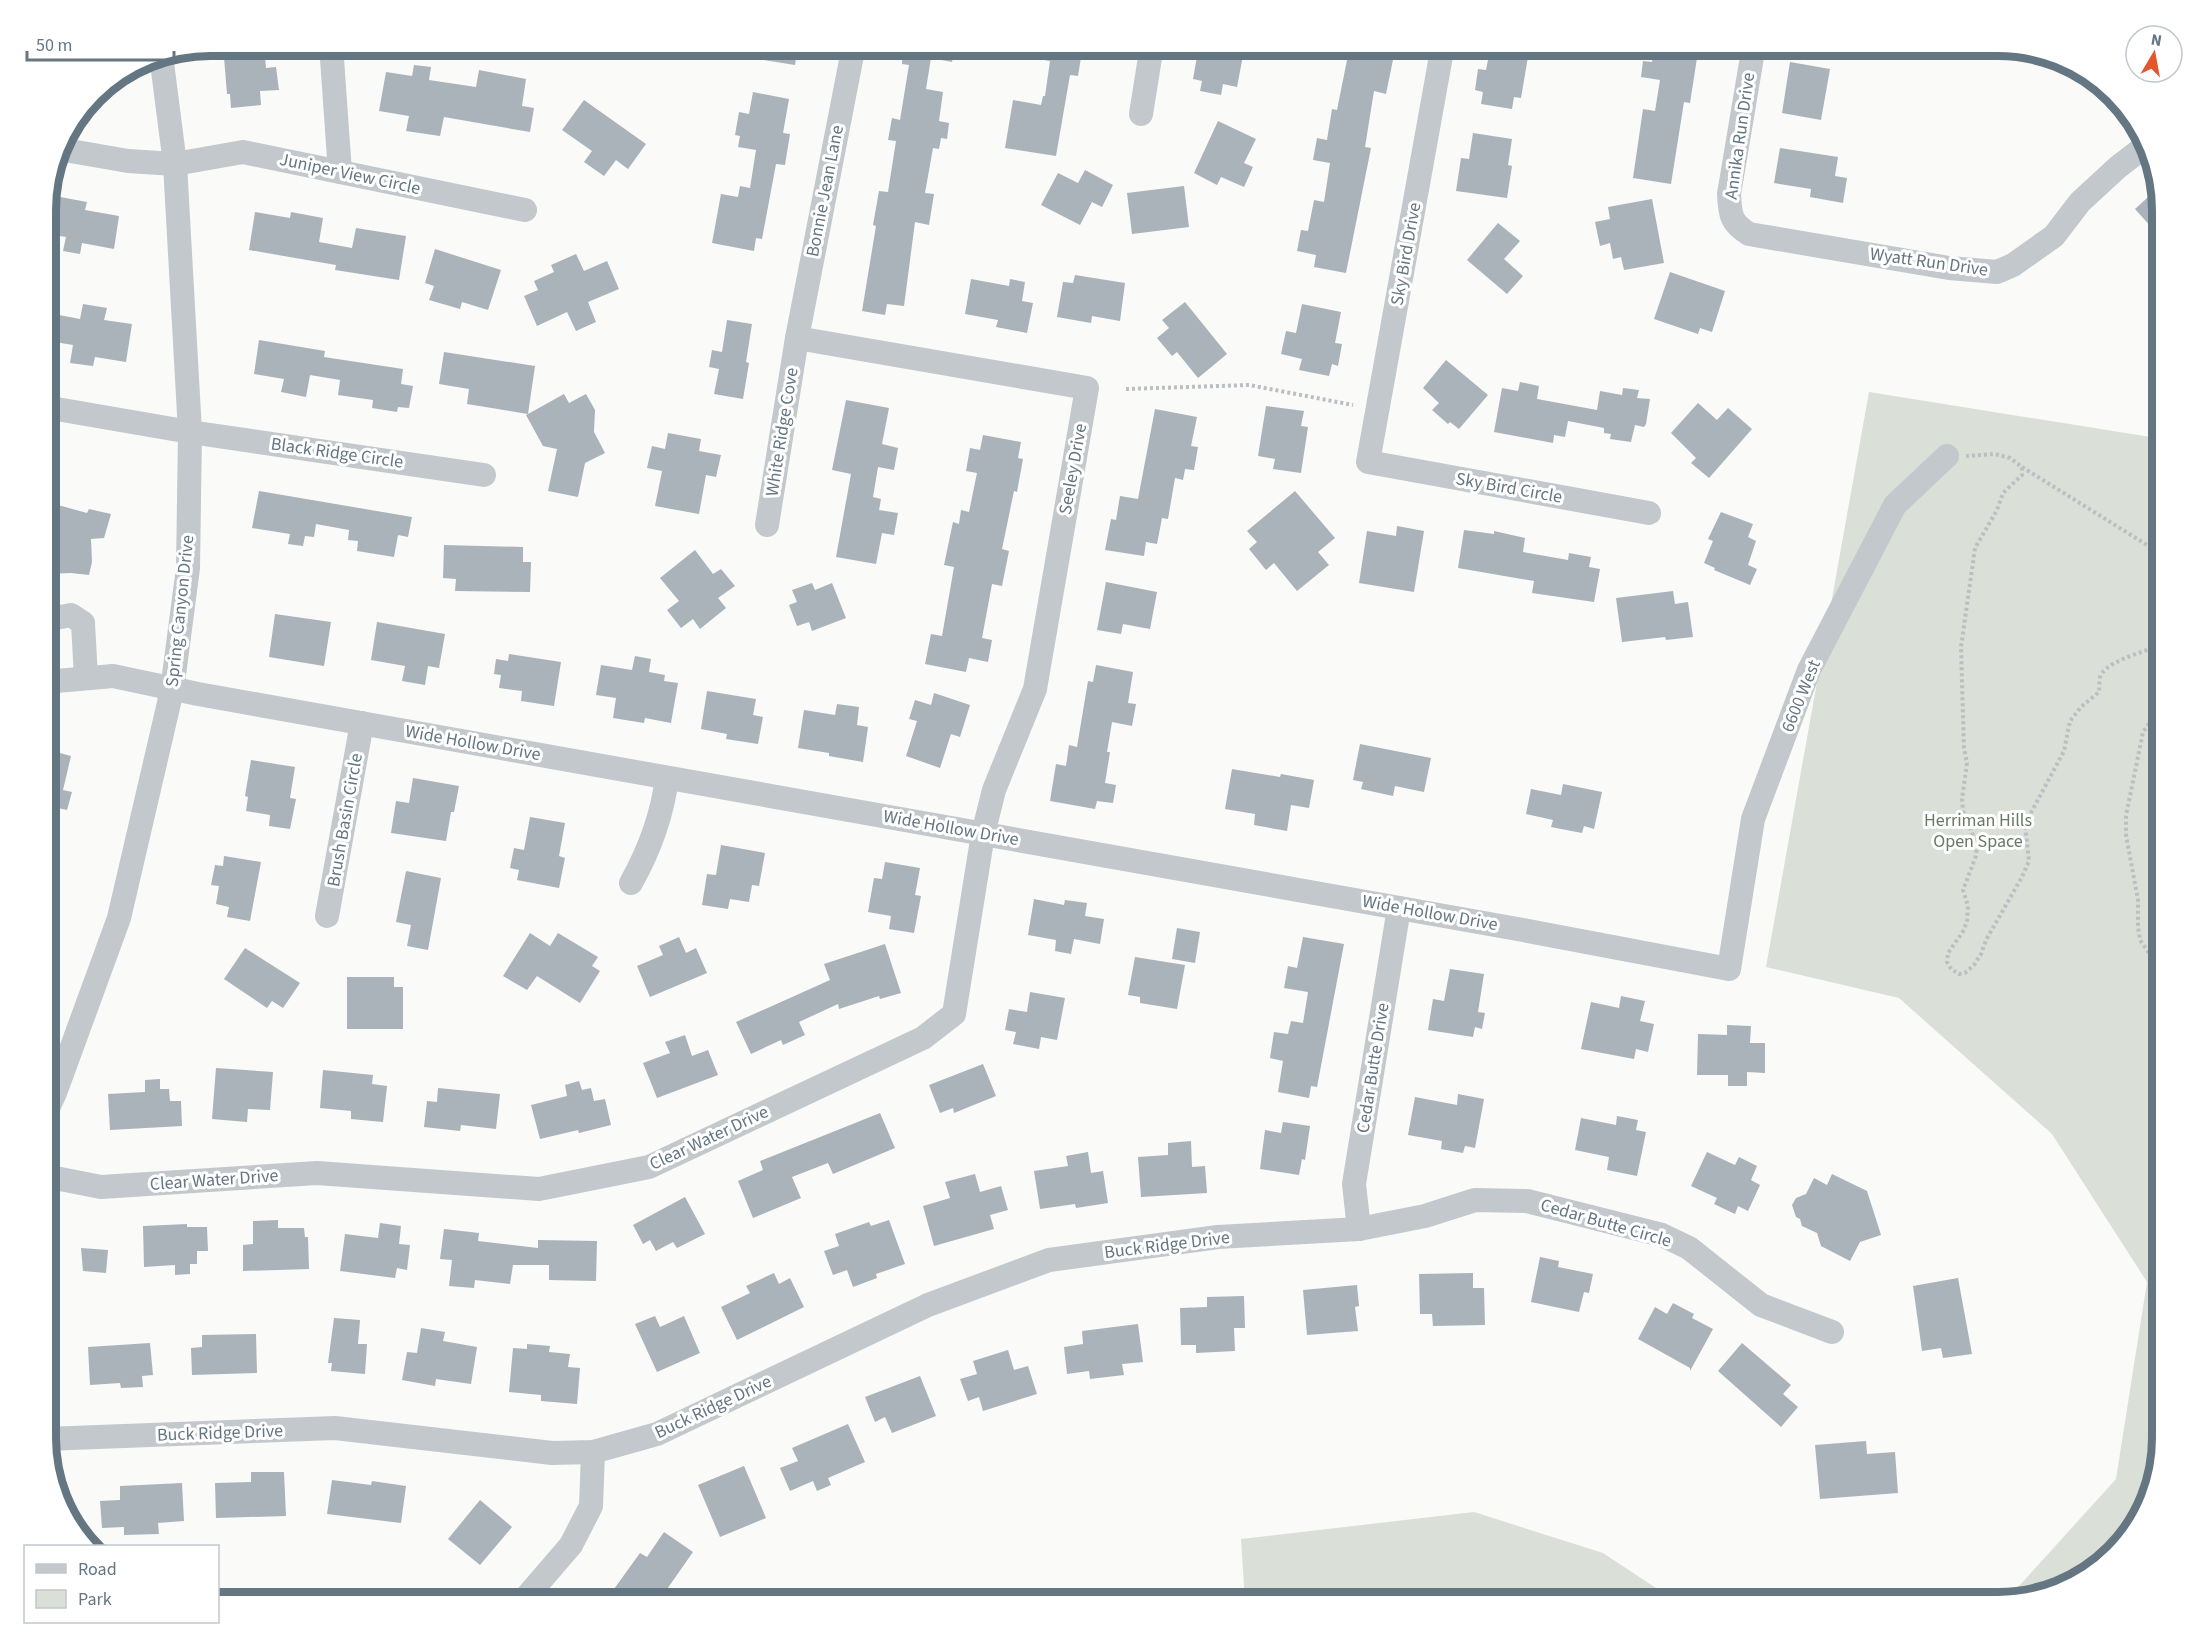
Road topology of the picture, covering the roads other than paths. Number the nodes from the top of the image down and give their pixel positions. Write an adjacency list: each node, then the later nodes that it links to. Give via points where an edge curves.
1 (332, 56): 11 (street)
2 (852, 56): 14 (street, Bonnie Jean Lane)
3 (1150, 56): 7 (street)
4 (1441, 56): 18 (street, Sky Bird Drive)
5 (1752, 56): 13 (street, Annika Run Drive, via 1729,194 1730,211)
6 (162, 63): 10 (street, Spring Canyon Drive)
7 (1141, 114)
8 (67, 150): 10 (street, Juniper View Circle)
9 (2141, 150): 13 (street, Wyatt Run Drive, via 2080,202 2054,236 1997,272 1949,268 1749,234)
10 (175, 164): 11 (street, Juniper View Circle, via 243,152); 16 (street, Spring Canyon Drive)
11 (340, 172): 12 (street, Juniper View Circle)
12 (525, 210)
13 (1737, 226)
14 (797, 338): 21 (street, White Ridge Cove); 28 (street, Seeley Drive, via 1087,388 1035,689 994,790)
15 (56, 409): 16 (street, Black Ridge Circle)
16 (190, 432): 19 (street, Black Ridge Circle); 25 (street, Spring Canyon Drive, via 188,568)
17 (1947, 456): 32 (street, 6600 West, via 1895,504 1809,670 1753,819)
18 (1368, 462): 20 (street, Sky Bird Circle)
19 (484, 475)
20 (1649, 513)
21 (767, 525)
22 (56, 618): 23 (street, via 71,615 83,623)
23 (86, 678): 24 (street, Wide Hollow Drive); 25 (street, Wide Hollow Drive, via 112,676)
24 (56, 681)
25 (172, 690): 26 (street, Wide Hollow Drive); 33 (street, Spring Canyon Drive, via 119,918)
26 (362, 723): 27 (street, Wide Hollow Drive); 31 (street, Brush Basin Circle)
27 (668, 778): 28 (street, Wide Hollow Drive); 29 (street, via 648,854)
28 (983, 834): 30 (street, Wide Hollow Drive); 34 (street, Clear Water Drive, via 954,1014 923,1038 649,1167 539,1188 317,1173 101,1187)
29 (631, 883)
30 (1399, 908): 32 (street, Wide Hollow Drive); 35 (street, Cedar Butte Drive, via 1354,1184)
31 (327, 916)
32 (1729, 969)
33 (56, 1090)
34 (56, 1178)
35 (1359, 1229): 36 (street, Cedar Butte Circle, via 1425,1216 1475,1200 1527,1201 1662,1236 1689,1248 1761,1305); 38 (street, Buck Ridge Drive, via 1218,1237 1049,1260 928,1305 657,1434)
36 (1832, 1332)
37 (56, 1439): 38 (street, Buck Ridge Drive, via 334,1428 552,1453)
38 (593, 1452): 39 (street, via 591,1506 571,1545)
39 (531, 1592)

